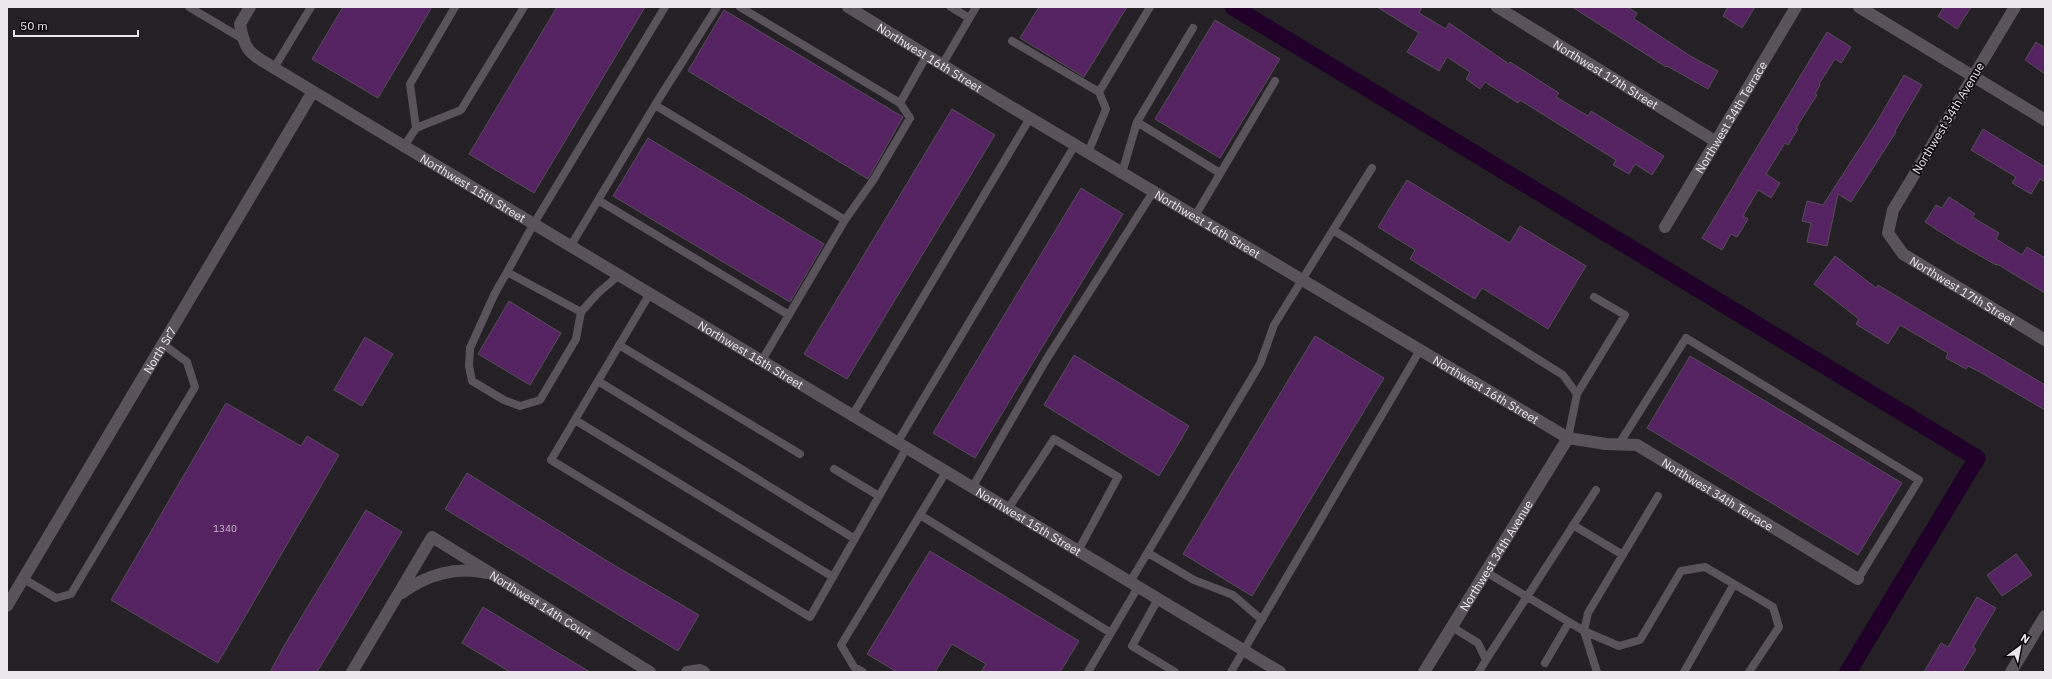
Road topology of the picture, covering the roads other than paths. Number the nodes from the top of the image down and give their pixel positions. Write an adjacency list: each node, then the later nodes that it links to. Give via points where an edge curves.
1 (189, 7): 19 (lane)
2 (250, 7): 19 (street, Northwest 15th Street, via 240,24)
3 (311, 7): 23 (lane)
4 (455, 7): 33 (lane, via 410,84)
5 (524, 7): 33 (lane, via 462,110)
6 (665, 7): 45 (lane)
7 (717, 7): 29 (lane)
8 (740, 7): 28 (lane)
9 (848, 7): 21 (street, Northwest 16th Street)
10 (951, 7): 17 (lane)
11 (976, 7): 17 (lane)
12 (1150, 7): 26 (lane)
13 (1498, 7): 34 (street, Northwest 17th Street)
14 (1796, 7): 34 (street, Northwest 34th Terrace)
15 (1859, 7): 24 (street)
16 (2016, 7): 24 (street, Northwest 34th Avenue)
17 (969, 18): 22 (lane)
18 (1193, 28): 32 (lane)
19 (243, 40): 23 (street, Northwest 15th Street, via 249,52)
20 (1012, 41): 26 (lane)
21 (926, 55): 22 (street, Northwest 16th Street); 28 (lane)
22 (942, 65): 30 (street, Northwest 16th Street)
23 (274, 68): 27 (street, Northwest 15th Street)
24 (1974, 76): 31 (street); 48 (street, Northwest 34th Avenue, via 1893,210)
25 (1275, 81): 40 (lane)
26 (1099, 92): 37 (lane, via 1106,109)
27 (312, 93): 36 (street, Northwest 15th Street); 58 (street, North Sr7)
28 (900, 103): 44 (lane, via 910,118 874,179)
29 (655, 105): 42 (lane); 44 (lane)
30 (1030, 118): 35 (street, Northwest 16th Street); 64 (lane)
31 (2045, 120)
32 (1137, 122): 39 (lane); 40 (lane)
33 (416, 128): 36 (lane)
34 (1716, 141): 46 (street, Northwest 34th Terrace)
35 (1075, 145): 37 (street, Northwest 16th Street); 68 (lane)
36 (403, 148): 45 (street, Northwest 15th Street)
37 (1088, 153): 39 (street, Northwest 16th Street)
38 (1372, 168): 47 (lane)
39 (1122, 173): 41 (street, Northwest 16th Street)
40 (1220, 173): 43 (lane)
41 (1154, 192): 43 (street, Northwest 16th Street); 72 (lane, via 1046,360)
42 (598, 200): 49 (lane); 56 (lane)
43 (1195, 216): 52 (street, Northwest 16th Street)
44 (845, 220): 56 (lane)
45 (533, 225): 49 (street, Northwest 15th Street); 50 (lane)
46 (1665, 227)
47 (1333, 230): 52 (lane); 63 (lane, via 1563,375)
48 (1888, 233): 57 (street, Northwest 17th Street, via 1903,254)
49 (570, 247): 51 (street, Northwest 15th Street)
50 (507, 272): 55 (lane); 55 (lane, via 470,348 472,381 504,400 520,406 540,400 576,339)
51 (618, 276): 53 (street, Northwest 15th Street); 55 (lane)
52 (1301, 279): 60 (street, Northwest 16th Street); 81 (lane, via 1274,325 1260,364)
53 (649, 295): 59 (lane); 61 (street, Northwest 15th Street)
54 (1594, 297): 63 (lane, via 1625,315)
55 (581, 312)
56 (789, 315): 61 (lane)
57 (2045, 340)
58 (164, 345): 86 (street, North Sr7); 86 (lane, via 187,362 195,387 91,561 71,594 56,598)
59 (619, 345): 62 (lane); 69 (lane)
60 (1420, 350): 66 (street, Northwest 16th Street); 95 (lane)
61 (761, 362): 64 (street, Northwest 15th Street)
62 (598, 381): 65 (lane); 79 (lane)
63 (1577, 394): 66 (lane)
64 (852, 416): 68 (street, Northwest 15th Street)
65 (575, 420): 85 (lane); 85 (lane, via 551,460 810,618)
66 (1568, 438): 67 (street, Northwest 34th Terrace); 83 (street, Northwest 34th Avenue)
67 (1619, 444): 87 (street, Northwest 34th Terrace, via 1637,445); 87 (lane, via 1686,338 1919,480)
68 (902, 446): 71 (street, Northwest 15th Street); 74 (lane)
69 (800, 454)
70 (834, 469): 74 (lane)
71 (946, 472): 72 (street, Northwest 15th Street); 77 (lane)
72 (972, 488): 76 (street, Northwest 15th Street)
73 (1596, 490): 78 (lane)
74 (879, 496): 79 (lane)
75 (1658, 496): 82 (lane)
76 (1008, 509): 80 (street, Northwest 15th Street); 80 (lane, via 1054,439 1118,477)
77 (920, 515): 99 (lane); 107 (lane, via 841,645 854,667)
78 (1573, 525): 82 (lane); 91 (lane)
79 (855, 538): 85 (lane)
80 (1078, 551): 89 (street, Northwest 15th Street)
81 (1148, 554): 89 (lane); 95 (lane, via 1194,580 1233,595)
82 (1623, 554): 98 (lane, via 1588,613)
83 (1486, 572): 91 (lane); 97 (street, Northwest 34th Avenue)
84 (494, 575): 90 (street, via 461,570 439,574 418,582); 90 (street, Northwest 14th Court, via 432,537); 104 (street, Northwest 14th Court)
85 (833, 577)
86 (24, 579): 93 (street, North Sr7)
87 (1858, 579)
88 (1734, 584): 98 (lane, via 1705,567 1680,571 1640,640 1619,646); 115 (lane); 116 (lane, via 1773,606 1779,627)
89 (1134, 585): 92 (street, Northwest 15th Street); 99 (lane)
90 (399, 595): 103 (street)
91 (1527, 597): 96 (lane); 101 (lane)
92 (1158, 599): 100 (street, Northwest 15th Street); 109 (lane, via 1132,646)
93 (7, 606)
94 (2045, 616): 117 (street)
95 (1262, 620): 100 (lane)
96 (1569, 622): 98 (lane); 102 (lane)
97 (1452, 627): 101 (lane, via 1478,643); 112 (street, Northwest 34th Avenue)
98 (1584, 630): 114 (lane)
99 (1111, 632): 108 (lane)
100 (1244, 650): 110 (lane); 111 (street, Northwest 15th Street)
101 (1486, 660): 113 (lane)
102 (1545, 663)
103 (352, 672)
104 (650, 672)
105 (687, 672): 106 (street)
106 (704, 672)
107 (863, 672)
108 (1088, 672)
109 (1175, 672)
110 (1231, 672)
111 (1280, 672)
112 (1424, 672)
113 (1479, 672)
114 (1596, 672)
115 (1684, 672)
116 (1749, 672)
117 (2010, 672)

